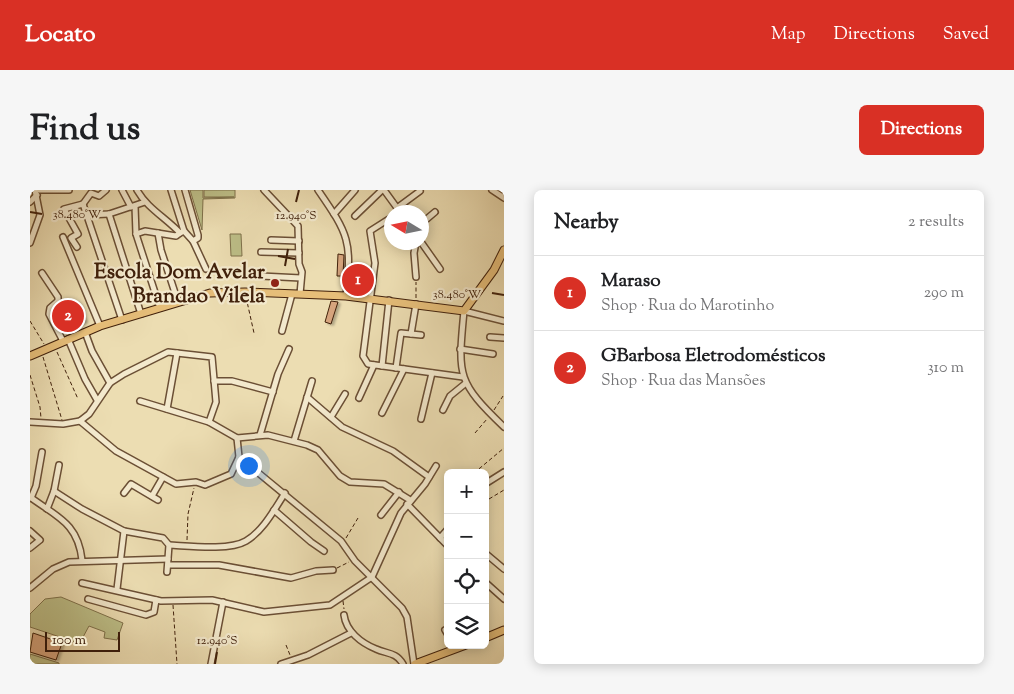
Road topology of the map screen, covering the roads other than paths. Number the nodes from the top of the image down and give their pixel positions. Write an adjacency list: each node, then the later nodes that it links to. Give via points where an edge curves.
1 (69, 190): 13 (street)
2 (106, 190): 17 (street, via 99,196 91,193)
3 (122, 190): 20 (street)
4 (137, 190): 16 (street)
5 (171, 190): 28 (street)
6 (185, 190): 33 (street, via 198,235)
7 (264, 190): 34 (street, via 297,224)
8 (318, 190): 23 (street)
9 (355, 190): 23 (street)
10 (383, 190): 18 (street); 25 (street)
11 (492, 190): 14 (street)
12 (420, 191): 19 (street)
13 (36, 192): 15 (street); 35 (street, via 40,215)
14 (504, 198)
15 (30, 202)
16 (145, 202): 20 (street); 28 (street)
17 (83, 204): 24 (street); 36 (street, via 64,209 78,234 71,238)
18 (394, 205)
19 (405, 205)
20 (133, 206): 22 (street); 30 (street)
21 (435, 212): 26 (street)
22 (109, 214): 24 (street); 55 (street)
23 (334, 214): 49 (street, via 350,247)
24 (87, 215): 57 (street)
25 (355, 216)
26 (429, 217)
27 (384, 222): 50 (street, via 370,231 375,263)
28 (182, 232): 29 (street, via 176,236); 33 (street)
29 (158, 233): 30 (street, via 145,231); 51 (street)
30 (136, 234): 54 (street)
31 (63, 237): 59 (street)
32 (271, 240): 34 (street)
33 (193, 241): 42 (street)
34 (299, 241): 41 (street)
35 (30, 243)
36 (78, 247)
37 (415, 250): 46 (street)
38 (427, 250): 43 (street)
39 (504, 250): 56 (main road, via 494,270)
40 (261, 252): 41 (street)
41 (299, 253): 47 (street)
42 (206, 269)
43 (440, 269)
44 (42, 273): 66 (street, via 58,297 49,314)
45 (261, 276): 47 (street)
46 (416, 277)
47 (301, 278): 48 (street)
48 (296, 294): 49 (main road); 51 (main road, via 210,293); 61 (street)
49 (346, 296): 50 (main road)
50 (370, 298): 52 (main road); 72 (street, via 363,356 365,362)
51 (178, 300): 54 (main road)
52 (389, 300): 53 (main road); 73 (street)
53 (416, 304): 56 (main road); 62 (street)
54 (160, 308): 55 (main road)
55 (140, 311): 57 (main road)
56 (464, 311): 58 (street); 68 (street)
57 (122, 320): 59 (main road)
58 (504, 321)
59 (100, 326): 60 (main road)
60 (85, 332): 66 (main road); 80 (street)
61 (282, 332)
62 (411, 334): 63 (street); 74 (street, via 404,332 400,335)
63 (421, 335)
64 (490, 337): 65 (street)
65 (504, 338)
66 (66, 340): 71 (main road); 86 (street)
67 (289, 349): 82 (street)
68 (460, 349): 70 (street); 77 (street)
69 (177, 353): 78 (street, via 212,357); 80 (street, via 159,356); 88 (street)
70 (493, 354)
71 (30, 356)
72 (374, 365): 73 (street); 85 (street)
73 (382, 366): 74 (street)
74 (396, 368): 75 (street)
75 (404, 369): 76 (street); 90 (street)
76 (432, 373): 77 (street); 92 (street)
77 (463, 377): 81 (street)
78 (214, 381): 82 (street, via 232,381); 95 (street, via 216,405)
79 (312, 381): 84 (street)
80 (110, 383): 86 (street)
81 (466, 383): 89 (street, via 450,396); 96 (street, via 490,416)
82 (273, 392): 97 (street)
83 (345, 394): 91 (street)
84 (307, 397): 91 (street); 99 (street)
85 (359, 398)
86 (97, 400): 93 (street, via 89,414)
87 (140, 401): 88 (street)
88 (167, 409): 95 (street)
89 (443, 410)
90 (382, 413)
91 (331, 418): 106 (street, via 353,433 393,451)
92 (421, 419)
93 (80, 421): 94 (street, via 63,424); 105 (street, via 116,451)
94 (30, 422)
95 (209, 422): 98 (street)
96 (504, 427)
97 (260, 434): 98 (street); 99 (street)
98 (237, 438): 101 (street)
99 (294, 441): 109 (street, via 318,450 340,476 350,482 384,484)
100 (42, 452): 113 (street)
101 (240, 457): 105 (street, via 232,474 214,483 176,484); 111 (street)
102 (59, 465): 108 (street)
103 (436, 466): 106 (street)
104 (504, 472): 107 (street)
105 (163, 477): 112 (street)
106 (430, 477): 115 (street)
107 (489, 481)
108 (54, 491): 116 (street); 120 (street)
109 (399, 492): 115 (street); 118 (street)
110 (124, 493): 112 (street, via 131,484)
111 (284, 493): 117 (street); 134 (street, via 343,543 355,562)
112 (152, 496): 114 (street)
113 (31, 498): 116 (street)
114 (158, 500)
115 (408, 502): 122 (street); 134 (street)
116 (47, 508): 128 (street, via 73,530)
117 (274, 510): 124 (street, via 263,526 245,542 227,546); 126 (street)
118 (382, 516)
119 (30, 531): 125 (street, via 40,540)
120 (124, 531): 124 (street, via 160,536); 129 (street)
121 (444, 534): 122 (street)
122 (440, 538): 123 (street)
123 (444, 542)
124 (169, 545): 130 (street)
125 (30, 548)
126 (324, 551)
127 (489, 556): 131 (street)
128 (82, 560): 129 (street); 137 (street, via 61,564)
129 (121, 561): 130 (street); 138 (street)
130 (168, 562): 132 (street, via 219,564 291,578); 133 (street)
131 (504, 569)
132 (333, 570)
133 (167, 572)
134 (372, 577): 142 (street, via 323,606 269,612); 151 (street, via 405,612)
135 (82, 582): 138 (street)
136 (489, 586): 140 (street)
137 (30, 588)
138 (117, 589): 141 (street)
139 (88, 599): 141 (street, via 146,615 154,612)
140 (504, 599)
141 (156, 600): 142 (street)
142 (223, 602): 148 (street)
143 (344, 615): 145 (street)
144 (504, 630): 146 (main road)
145 (351, 633): 149 (street, via 324,648); 150 (street, via 376,650 397,656)
146 (489, 636)
147 (449, 649): 151 (main road)
148 (210, 664)
149 (280, 664)
150 (403, 664)
151 (414, 664)

